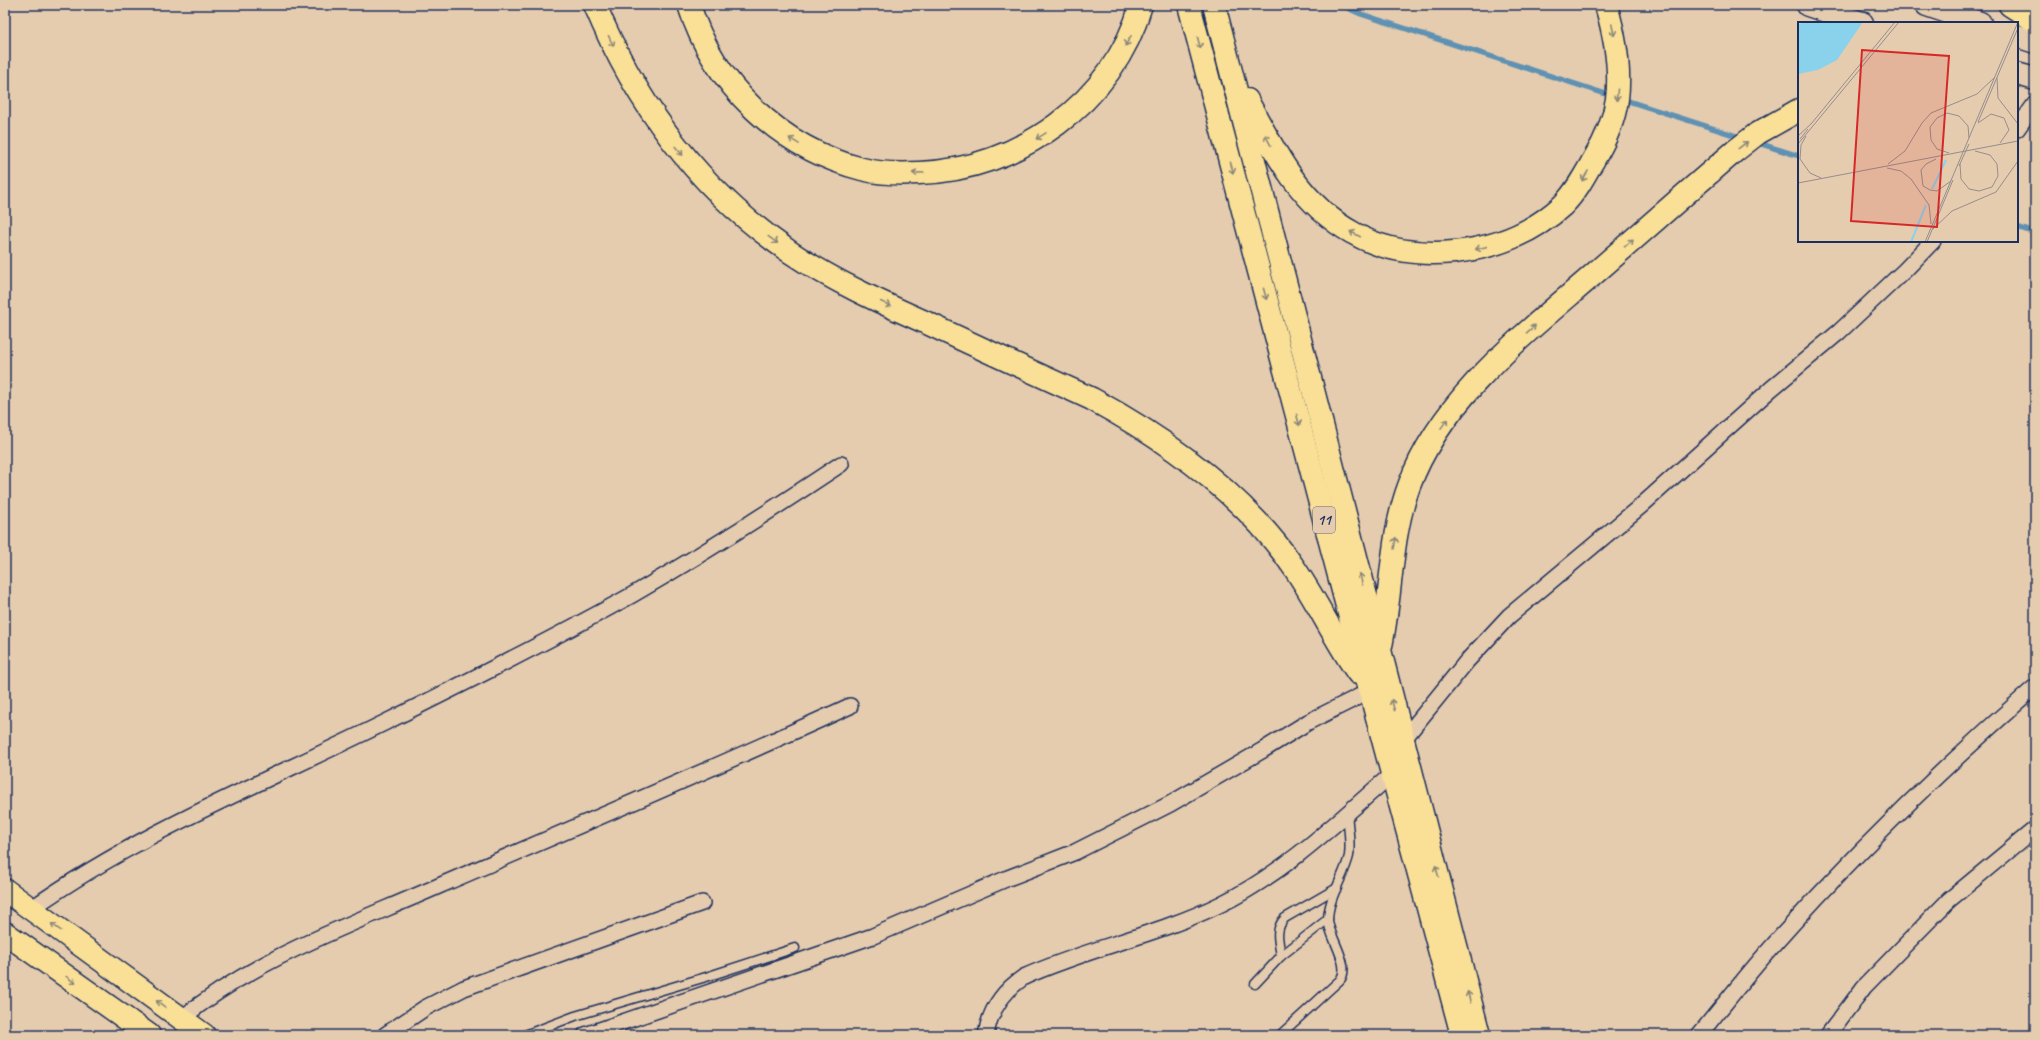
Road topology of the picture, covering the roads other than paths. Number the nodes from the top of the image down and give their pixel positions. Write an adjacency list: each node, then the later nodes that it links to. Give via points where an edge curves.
1 (595, 5): 25 (main road, one-way to 25, via 626,71 671,142 740,214 790,252 841,282 1092,399 1170,446 1248,512 1281,549)
2 (689, 5): 3 (main road, one-way to 2, via 1132,33 1095,92 1054,127 1031,142 979,164 930,173 907,174 863,169 841,163 798,143 778,130 742,98 727,80 702,41)
3 (1141, 5)
4 (1189, 5): 25 (main road, 11, one-way to 25)
5 (1214, 5): 15 (main road, 11)
6 (1606, 5): 15 (main road, one-way to 15, via 1614,30 1619,78 1612,122 1604,142 1576,190 1562,205 1528,230 1510,239 1472,250 1442,253 1411,252 1382,247 1352,233 1333,220 1303,192 1279,161)
7 (1808, 5): 11 (main road)
8 (1927, 5): 12 (main road)
9 (2010, 5): 10 (main road)
10 (2035, 21)
11 (1859, 22)
12 (1977, 22)
13 (2018, 36): 14 (main road)
14 (2035, 42)
15 (1231, 69): 23 (main road, 11, one-way to 15)
16 (2018, 74): 17 (main road)
17 (2035, 79)
18 (2035, 104): 20 (street)
19 (1798, 111): 23 (main road, one-way to 19, via 1386,620 1402,506 1418,466 1442,426 1499,356 1758,133)
20 (2018, 128)
21 (1932, 242): 27 (street, via 1839,332 1771,389 1642,505 1509,616 1467,661)
22 (841, 464): 34 (street, via 703,552 591,617 465,683 179,822 80,876)
23 (1379, 651): 27 (main road, 11, one-way to 23)
24 (2035, 687): 50 (street, via 1947,765 1847,865 1769,950)
25 (1369, 688): 28 (main road, 11); 45 (street, via 1226,773 1074,852 873,936)
26 (850, 706): 40 (street, via 739,757 312,942 238,978)
27 (1403, 740): 49 (main road, 11, one-way to 27)
28 (1392, 774): 29 (street); 48 (main road, 11)
29 (1347, 813): 31 (lane, via 1349,856); 46 (street, via 1282,867 1221,904 1024,977 998,1001)
30 (2035, 829): 51 (street, via 1948,900 1864,988)
31 (1337, 888): 35 (lane); 38 (lane, via 1285,918 1278,934)
32 (5, 890): 34 (main road)
33 (702, 903): 43 (street, via 464,988 425,1008)
34 (31, 909): 40 (main road, one-way to 34)
35 (1328, 919): 38 (lane); 47 (lane, via 1344,973 1340,980)
36 (5, 932): 41 (main road, one-way to 41)
37 (795, 948): 44 (lane, via 706,978 575,1016)
38 (1281, 956): 39 (lane)
39 (1255, 984)
40 (181, 1019): 42 (main road)
41 (149, 1035)
42 (204, 1035)
43 (385, 1035)
44 (525, 1035)
45 (585, 1035)
46 (986, 1035)
47 (1280, 1035)
48 (1462, 1035)
49 (1479, 1035)
50 (1699, 1035)
51 (1828, 1035)

